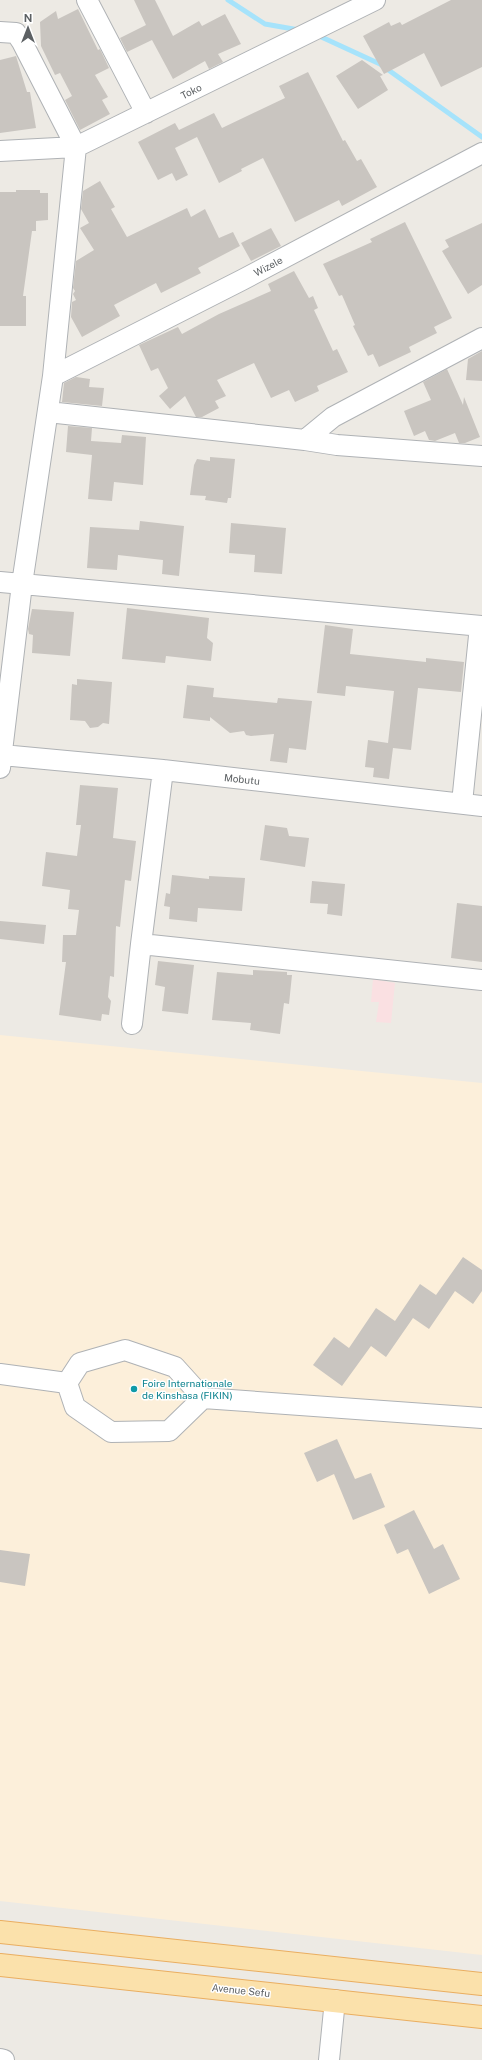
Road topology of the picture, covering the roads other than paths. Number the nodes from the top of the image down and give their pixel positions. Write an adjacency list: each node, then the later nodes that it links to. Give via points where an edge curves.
1 (87, 0): 4 (street)
2 (374, 0): 4 (street, Toko)
3 (0, 32): 5 (street, via 16,33 22,42)
4 (146, 113): 5 (street, Toko)
5 (76, 147): 6 (street, Toko); 9 (street)
6 (0, 152)
7 (482, 153): 9 (street, Wizele)
8 (482, 338): 11 (street, via 333,417)
9 (53, 376): 10 (street)
10 (48, 412): 11 (street); 14 (street)
11 (305, 440): 12 (street, via 337,446)
12 (482, 456)
13 (0, 582): 14 (street)
14 (22, 584): 15 (street); 16 (street)
15 (481, 626): 18 (street)
16 (1, 762): 17 (street, Mobutu)
17 (163, 770): 18 (street, Mobutu); 20 (street)
18 (462, 803): 19 (street, Mobutu)
19 (482, 806)
20 (142, 944): 21 (street); 22 (street)
21 (482, 980)
22 (132, 1024)
23 (0, 1374): 24 (street)
24 (67, 1383): 25 (street, via 80,1363 125,1350 175,1367); 25 (street, via 76,1407 111,1432 169,1431)
25 (203, 1398): 26 (street)
26 (482, 1418)
27 (0, 1932): 29 (main road)
28 (0, 1965): 30 (main road, Avenue Sefu)
29 (482, 1984)
30 (335, 2000): 31 (main road, Avenue Sefu); 34 (street)
31 (482, 2017)
32 (0, 2059): 33 (street)
33 (4, 2060)
34 (329, 2060)

